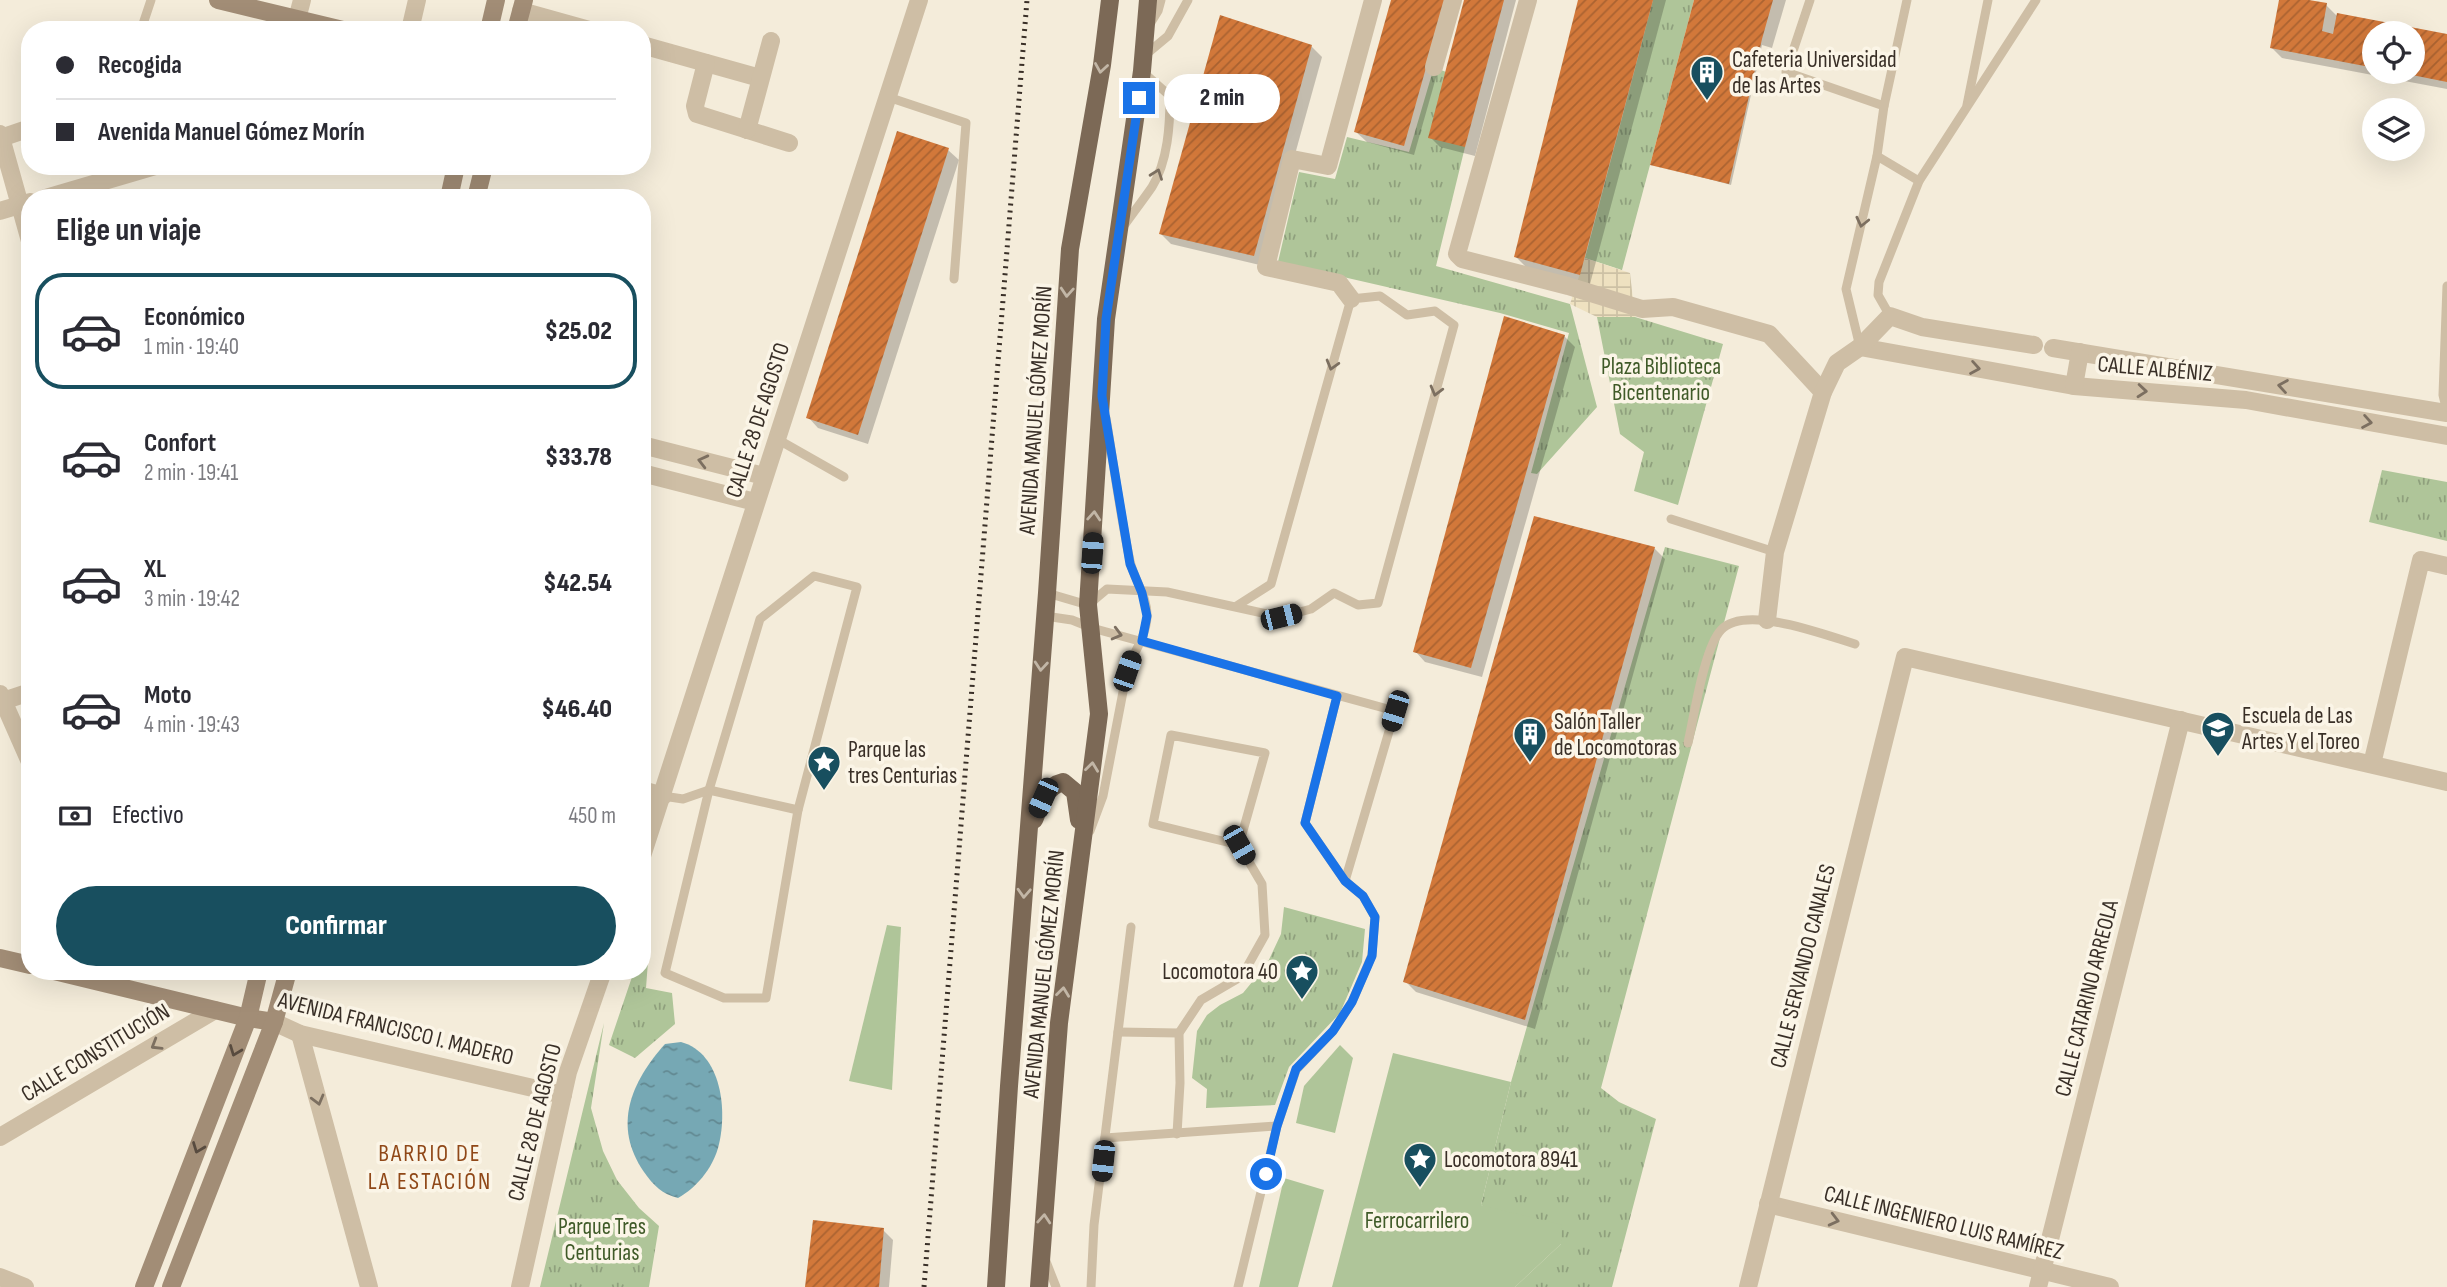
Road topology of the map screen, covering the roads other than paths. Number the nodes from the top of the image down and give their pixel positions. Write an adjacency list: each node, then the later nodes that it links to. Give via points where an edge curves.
1 (151, 0): 20 (lane)
2 (218, 0): 19 (main road)
3 (302, 0): 19 (street)
4 (417, 0): 22 (street)
5 (496, 0): 23 (main road)
6 (919, 0): 32 (street, CALLE 28 DE AGOSTO)
7 (1110, 0): 71 (main road, AVENIDA MANUEL GÓMEZ MORÍN, one-way to 71, via 1070,249)
8 (1148, 0): 25 (main road, AVENIDA MANUEL GÓMEZ MORÍN)
9 (1161, 0): 25 (lane)
10 (1188, 0): 29 (lane, via 1168,36)
11 (1373, 0): 49 (street, via 1328,166 1292,159 1266,267 1339,284)
12 (1453, 0): 30 (street)
13 (1528, 0): 58 (street, via 1457,254 1642,309 1672,307 1769,334)
14 (1810, 0): 33 (lane, via 1786,72)
15 (1907, 0): 33 (lane)
16 (1988, 0): 34 (lane)
17 (2036, 0): 34 (lane)
18 (522, 6): 24 (street)
19 (297, 19): 21 (main road)
20 (144, 21)
21 (305, 21)
22 (413, 21)
23 (491, 21)
24 (558, 21)
25 (1145, 31): 29 (main road, AVENIDA MANUEL GÓMEZ MORÍN)
26 (771, 41): 31 (street)
27 (651, 48): 28 (street)
28 (706, 63): 31 (street); 36 (street, via 697,114)
29 (1142, 64): 46 (main road, AVENIDA MANUEL GÓMEZ MORÍN); 46 (lane, one-way to 29, via 1159,173 1170,125 1170,96)
30 (1434, 67)
31 (760, 78): 36 (street)
32 (888, 97): 47 (lane, via 966,123); 62 (street, CALLE 28 DE AGOSTO)
33 (1884, 106): 39 (lane)
34 (1966, 109): 41 (lane)
35 (21, 130): 37 (street)
36 (747, 130): 38 (street)
37 (0, 136): 43 (street)
38 (789, 143)
39 (1877, 156): 41 (lane); 53 (lane, one-way to 53, via 1846,289)
40 (124, 175): 42 (street)
41 (1919, 181): 50 (lane, via 1879,282 1878,295)
42 (77, 189)
43 (21, 196)
44 (21, 205): 45 (street)
45 (0, 211)
46 (1120, 231): 59 (main road, AVENIDA MANUEL GÓMEZ MORÍN, via 1106,319)
47 (954, 279)
48 (2447, 286): 60 (lane, via 2443,395)
49 (1351, 299): 74 (lane, one-way to 74, via 1271,584); 74 (lane, one-way to 74, via 1380,296 1406,315 1435,311 1454,325 1378,603 1358,605 1334,593 1311,610 1281,617)
50 (1890, 316): 51 (street); 53 (street)
51 (1936, 329): 52 (street); 56 (street)
52 (2034, 345)
53 (1860, 347): 56 (street, CALLE ALBÉNIZ); 58 (street, via 1837,363)
54 (2053, 348): 55 (street, CALLE ALBÉNIZ)
55 (2080, 352): 57 (street); 60 (street, CALLE ALBÉNIZ, one-way to 55)
56 (1933, 360): 57 (street, CALLE ALBÉNIZ, one-way to 57)
57 (2074, 386): 61 (street, CALLE ALBÉNIZ, one-way to 61, via 2246,400)
58 (1823, 392): 69 (street)
59 (1102, 396): 72 (lane, via 1130,564); 73 (main road, AVENIDA MANUEL GÓMEZ MORÍN, one-way to 59)
60 (2447, 412)
61 (2447, 436)
62 (777, 439): 65 (street, CALLE 28 DE AGOSTO); 66 (lane)
63 (651, 448): 65 (street, one-way to 63)
64 (651, 475): 67 (street)
65 (764, 476): 67 (street, CALLE 28 DE AGOSTO)
66 (844, 477)
67 (755, 502): 90 (street, CALLE 28 DE AGOSTO)
68 (1671, 519): 69 (lane)
69 (1775, 552): 76 (street)
70 (2447, 566): 86 (street, via 2421,560)
71 (1047, 593): 73 (lane); 75 (main road, AVENIDA MANUEL GÓMEZ MORÍN)
72 (1142, 593): 73 (lane, via 1107,589); 74 (lane, via 1167,592); 78 (lane, via 1147,616)
73 (1088, 605): 77 (main road, AVENIDA MANUEL GÓMEZ MORÍN)
74 (1235, 607)
75 (1045, 616): 77 (lane); 93 (main road, AVENIDA MANUEL GÓMEZ MORÍN, one-way to 93)
76 (1767, 620): 79 (lane); 85 (lane, via 1738,621 1721,629 1710,649)
77 (1092, 628): 78 (lane, one-way to 78); 95 (main road, AVENIDA MANUEL GÓMEZ MORÍN, one-way to 77, via 1099,714)
78 (1142, 641): 81 (lane); 95 (lane, via 1127,671 1103,796)
79 (1855, 643)
80 (21, 694): 82 (street)
81 (1337, 696): 96 (lane, via 1305,823); 96 (lane, via 1395,711)
82 (2, 698): 84 (street)
83 (2181, 720): 86 (street); 113 (street, CALLE SERVANDO CANALES, via 1905,657); 116 (street, CALLE CATARINO ARREOLA)
84 (21, 741)
85 (1688, 743)
86 (2372, 764): 87 (street)
87 (2447, 782)
88 (709, 790): 90 (lane, via 683,799); 91 (lane); 91 (lane, via 666,973 724,998 766,998); 91 (lane, via 760,619 814,576 857,587)
89 (651, 793): 90 (street)
90 (663, 796): 92 (street, CALLE 28 DE AGOSTO)
91 (798, 810)
92 (651, 830)
93 (1027, 835): 95 (main road, via 1051,788 1063,782 1069,785 1079,815); 122 (main road, AVENIDA MANUEL GÓMEZ MORÍN, one-way to 122)
94 (1239, 845): 94 (lane, via 1265,753 1171,735 1153,824); 106 (lane, via 1262,884 1265,935 1242,975 1200,1000)
95 (1080, 862): 114 (main road, AVENIDA MANUEL GÓMEZ MORÍN, one-way to 95, via 1059,1023)
96 (1345, 881): 109 (lane, via 1363,896 1375,917 1372,956 1333,1031 1296,1069)
97 (1131, 927): 105 (lane)
98 (91, 980): 102 (main road, AVENIDA FRANCISCO I. MADERO)
99 (257, 980): 103 (main road)
100 (286, 980): 104 (main road)
101 (600, 980): 108 (street, CALLE 28 DE AGOSTO)
102 (215, 1010): 103 (main road, AVENIDA FRANCISCO I. MADERO); 111 (street, CALLE CONSTITUCIÓN, one-way to 111)
103 (248, 1018): 104 (main road, AVENIDA FRANCISCO I. MADERO); 118 (main road, one-way to 118)
104 (274, 1022): 107 (street, AVENIDA FRANCISCO I. MADERO); 119 (main road)
105 (1118, 1032): 106 (lane); 112 (lane)
106 (1179, 1033): 110 (lane)
107 (300, 1034): 108 (street, AVENIDA FRANCISCO I. MADERO); 120 (street, one-way to 120)
108 (563, 1095): 121 (street, CALLE 28 DE AGOSTO)
109 (1277, 1126): 110 (lane); 126 (lane)
110 (1177, 1134): 112 (lane)
111 (0, 1137)
112 (1105, 1138): 125 (lane)
113 (1768, 1204): 116 (street, CALLE INGENIERO LUIS RAMÍREZ, one-way to 116); 127 (street, CALLE SERVANDO CANALES)
114 (1042, 1251): 123 (main road, AVENIDA MANUEL GÓMEZ MORÍN); 124 (lane)
115 (0, 1277): 117 (street)
116 (2040, 1280): 128 (street, CALLE INGENIERO LUIS RAMÍREZ)
117 (25, 1287)
118 (144, 1287)
119 (171, 1287)
120 (369, 1287)
121 (520, 1287)
122 (996, 1287)
123 (1039, 1287)
124 (1056, 1287)
125 (1091, 1287)
126 (1238, 1287)
127 (1748, 1287)
128 (2110, 1287)

